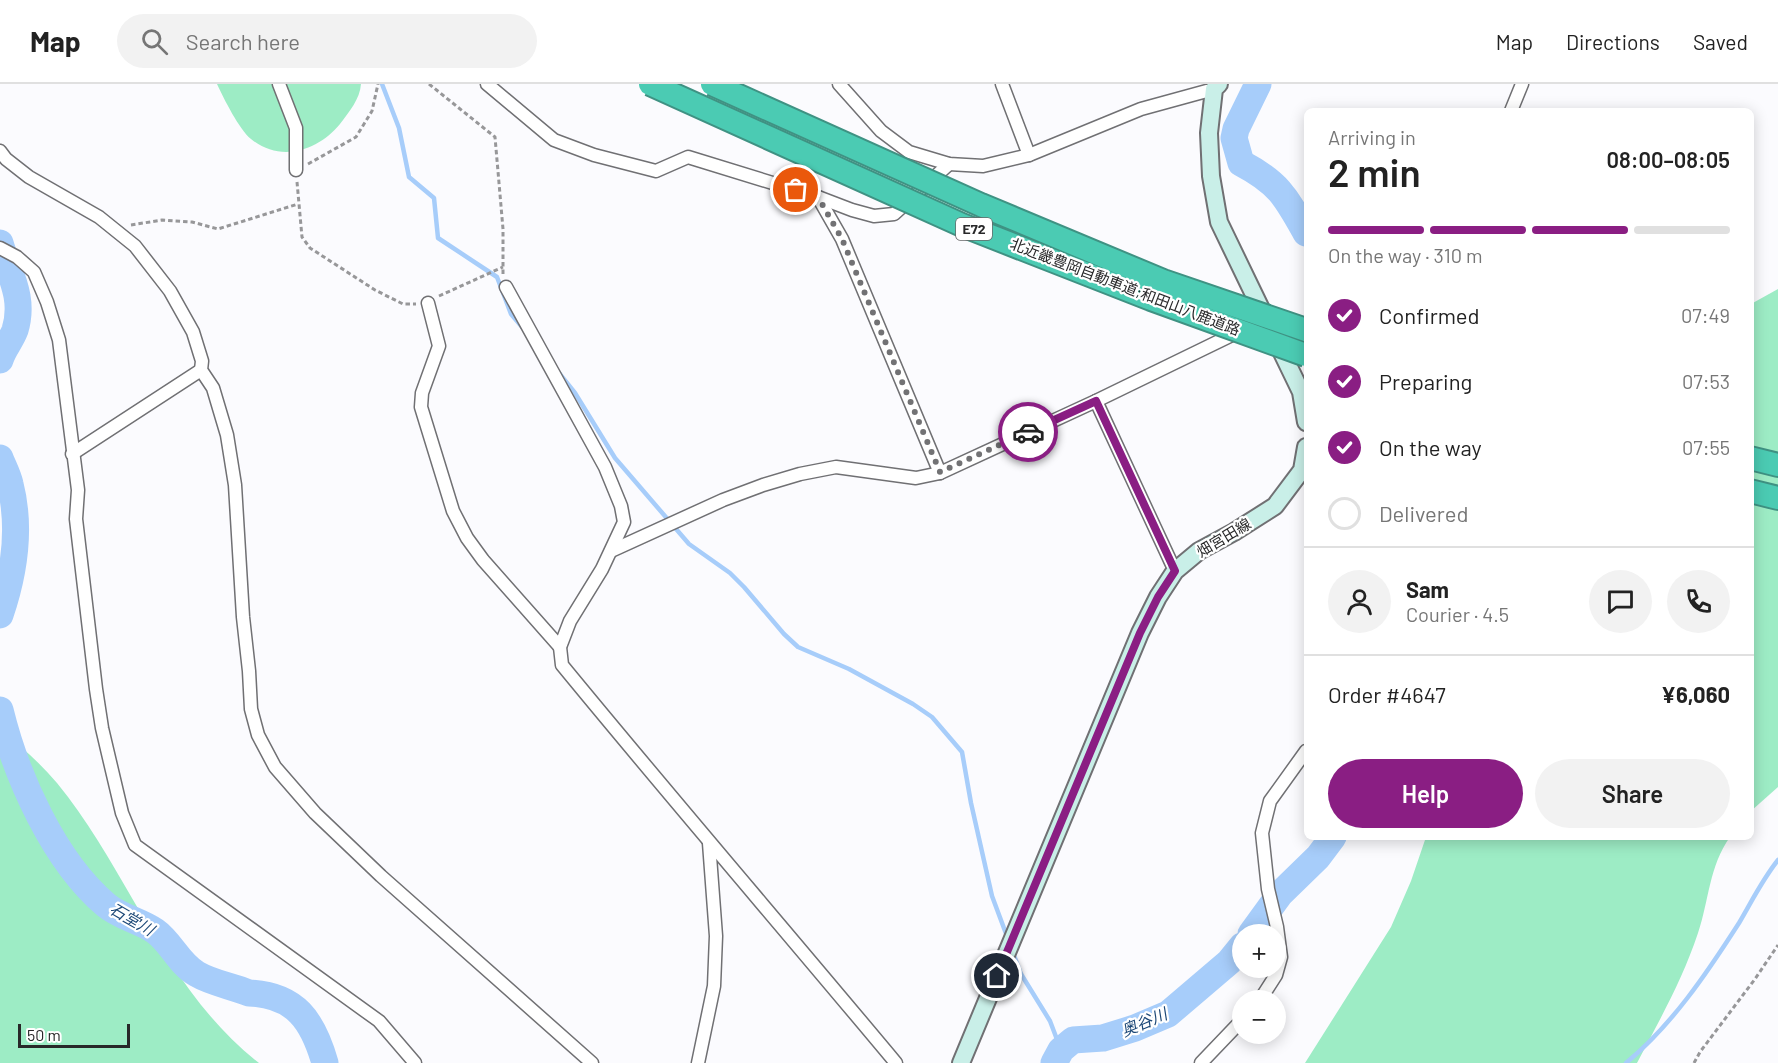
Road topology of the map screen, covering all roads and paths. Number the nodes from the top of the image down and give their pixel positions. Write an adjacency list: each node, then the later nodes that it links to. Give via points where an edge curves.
1 (279, 84): 15 (street, via 296,128)
2 (378, 84): 15 (path, via 372,111 356,137)
3 (429, 84): 21 (path, via 495,137 503,267)
4 (487, 84): 16 (street, via 554,140 594,155 656,171 688,157)
5 (650, 84): 24 (highway, 北近畿豊岡自動車道;和田山八鹿道路 / E72, bridge, via 962,225)
6 (712, 84): 23 (highway, 北近畿豊岡自動車道;和田山八鹿道路 / E72, bridge, via 981,205 1163,281)
7 (839, 84): 14 (street, via 881,131 909,152)
8 (1002, 84): 13 (street)
9 (1522, 84): 11 (street)
10 (1216, 86): 13 (street, via 1141,109); 22 (main road, via 1209,133 1219,222)
11 (1512, 108)
12 (0, 151): 18 (street, via 29,177)
13 (1029, 155): 14 (street, via 983,166)
14 (949, 164): 16 (street, via 894,214 874,216)
15 (296, 170): 17 (path)
16 (818, 197): 32 (street, via 842,239)
17 (298, 204): 18 (path, via 218,229 162,220); 21 (path, via 302,237 310,249 403,304)
18 (112, 228): 25 (street, via 135,246 170,291 193,332)
19 (0, 248): 28 (street, via 34,272 48,302 59,340)
20 (506, 287): 35 (street, via 605,467 621,506 624,522)
21 (428, 303): 37 (street, via 439,346 422,393 421,407 453,511 483,560)
22 (1266, 318): 26 (street); 27 (main road, via 1301,392)
23 (1304, 329)
24 (1304, 354)
25 (201, 370): 28 (street); 44 (street, via 213,388 227,435 235,485 251,709 258,735 275,767 315,813 381,876)
26 (1096, 401): 32 (street); 36 (street)
27 (1304, 410)
28 (72, 454): 43 (street, via 99,708 122,813 135,845 379,1021)
29 (1754, 459): 30 (highway)
30 (1778, 465)
31 (1304, 471): 36 (main road, 畑宮田線, via 1275,506 1199,551)
32 (940, 472): 35 (street, via 916,478 836,467 800,474 723,500)
33 (1754, 492): 34 (highway)
34 (1778, 498)
35 (611, 551): 37 (street, via 570,621)
36 (1175, 571): 47 (main road, 畑宮田線, via 1140,633)
37 (560, 647): 39 (street, via 562,665)
38 (1304, 754): 41 (street, via 1270,801 1262,833 1281,957)
39 (709, 843): 45 (street, via 716,936 714,986); 46 (street)
40 (1778, 945): 49 (path)
41 (1266, 990)
42 (1232, 1030): 48 (street)
43 (415, 1063)
44 (592, 1063)
45 (698, 1063)
46 (896, 1063)
47 (961, 1063)
48 (1201, 1063)
49 (1694, 1063)

